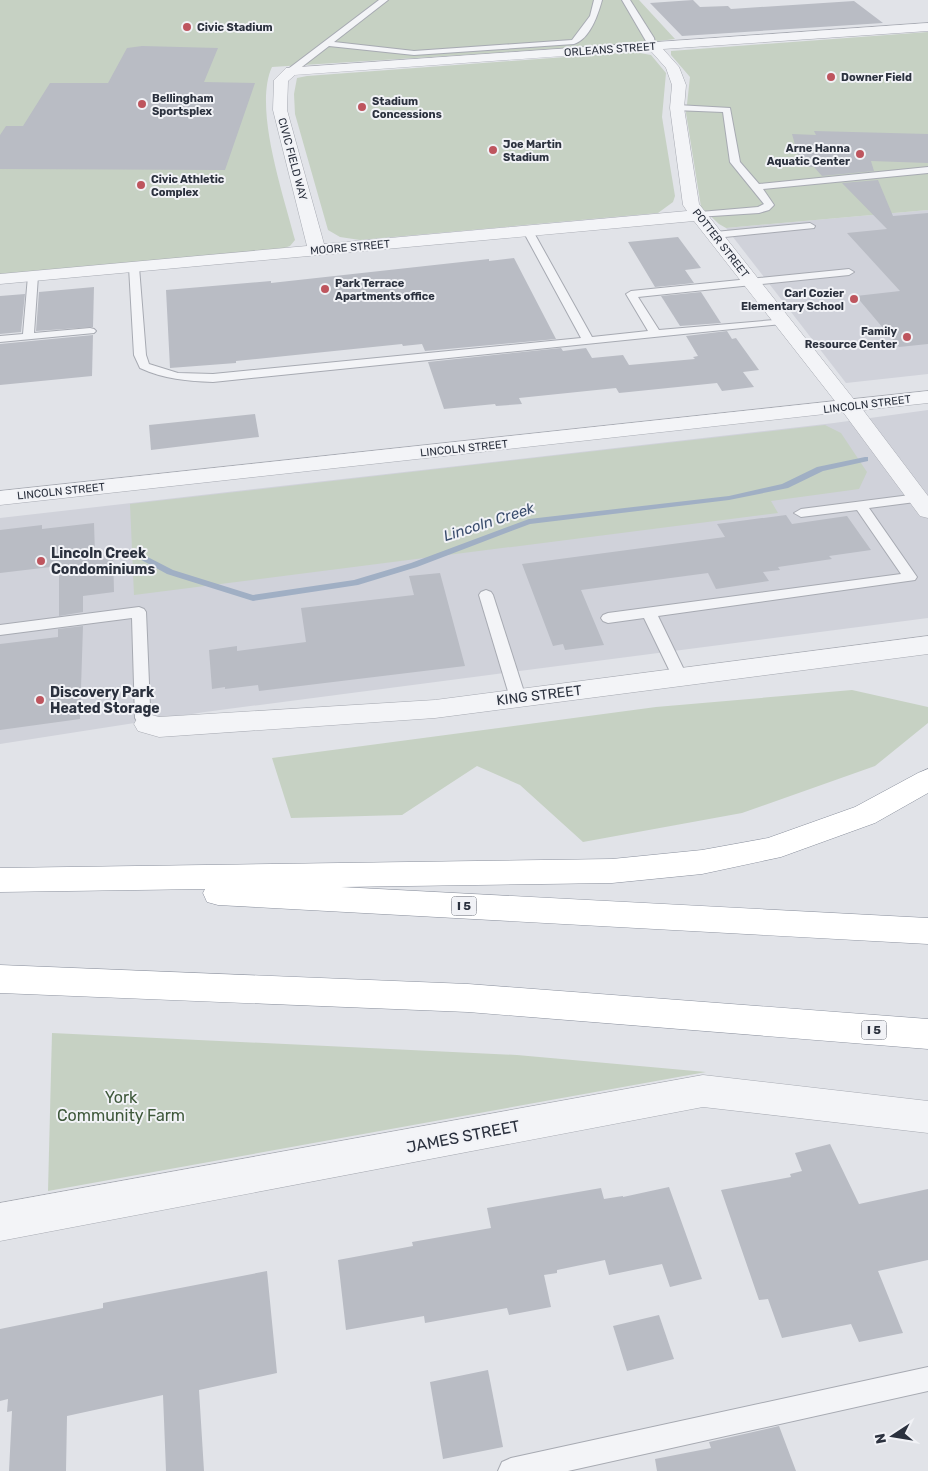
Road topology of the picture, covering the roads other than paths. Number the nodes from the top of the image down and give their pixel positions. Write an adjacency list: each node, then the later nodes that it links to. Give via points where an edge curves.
1 (384, 0): 5 (lane)
2 (598, 0): 5 (lane, via 594,16 574,42 422,53)
3 (626, 0): 6 (lane)
4 (928, 27): 6 (street, ORLEANS STREET)
5 (326, 43): 7 (lane)
6 (654, 46): 7 (street, ORLEANS STREET); 8 (street, POTTER STREET, via 672,67 679,85)
7 (291, 71): 15 (street, CIVIC FIELD WAY, via 281,80 280,110)
8 (677, 108): 10 (lane, via 727,110 735,162); 11 (street, POTTER STREET, via 691,205)
9 (928, 170): 10 (lane)
10 (756, 187): 11 (lane, via 770,205 766,208)
11 (700, 215): 13 (street, MOORE STREET); 14 (street, POTTER STREET)
12 (810, 226): 14 (lane)
13 (528, 231): 15 (street, MOORE STREET); 26 (lane)
14 (715, 235): 20 (street, POTTER STREET)
15 (317, 250): 16 (street, MOORE STREET)
16 (134, 267): 18 (street, MOORE STREET); 26 (lane, via 140,355 144,366 162,374 186,378 213,378)
17 (849, 272): 20 (lane)
18 (33, 276): 19 (street, MOORE STREET); 24 (lane)
19 (0, 279)
20 (752, 282): 21 (street, POTTER STREET); 23 (lane, via 632,294)
21 (782, 321): 23 (lane); 28 (street, POTTER STREET)
22 (90, 331): 24 (lane)
23 (655, 333): 26 (lane)
24 (28, 337): 25 (lane)
25 (0, 339)
26 (588, 340)
27 (928, 397): 28 (street, LINCOLN STREET)
28 (849, 406): 29 (street, LINCOLN STREET); 31 (street, POTTER STREET)
29 (0, 498)
30 (860, 506): 31 (lane); 32 (lane); 34 (lane, via 910,577)
31 (925, 506)
32 (801, 513)
33 (486, 594): 39 (lane)
34 (649, 612): 35 (lane); 38 (lane)
35 (608, 618)
36 (0, 630): 40 (lane, via 139,612 142,707 143,718)
37 (928, 645): 38 (street, KING STREET)
38 (680, 678): 39 (street, KING STREET)
39 (518, 698): 40 (street, KING STREET, via 435,709 159,727)
40 (148, 724)
41 (928, 780): 42 (highway, via 865,815 770,849 702,862 612,871)
42 (0, 881): 43 (highway, I 5)
43 (928, 931)
44 (0, 979): 45 (highway, I 5, via 468,998)
45 (821, 1026): 46 (highway, I 5); 47 (highway)
46 (928, 1034)
47 (928, 1043)
48 (928, 1117): 49 (street, JAMES STREET, via 703,1091)
49 (0, 1222)
50 (928, 1379): 51 (lane)
51 (511, 1471)

